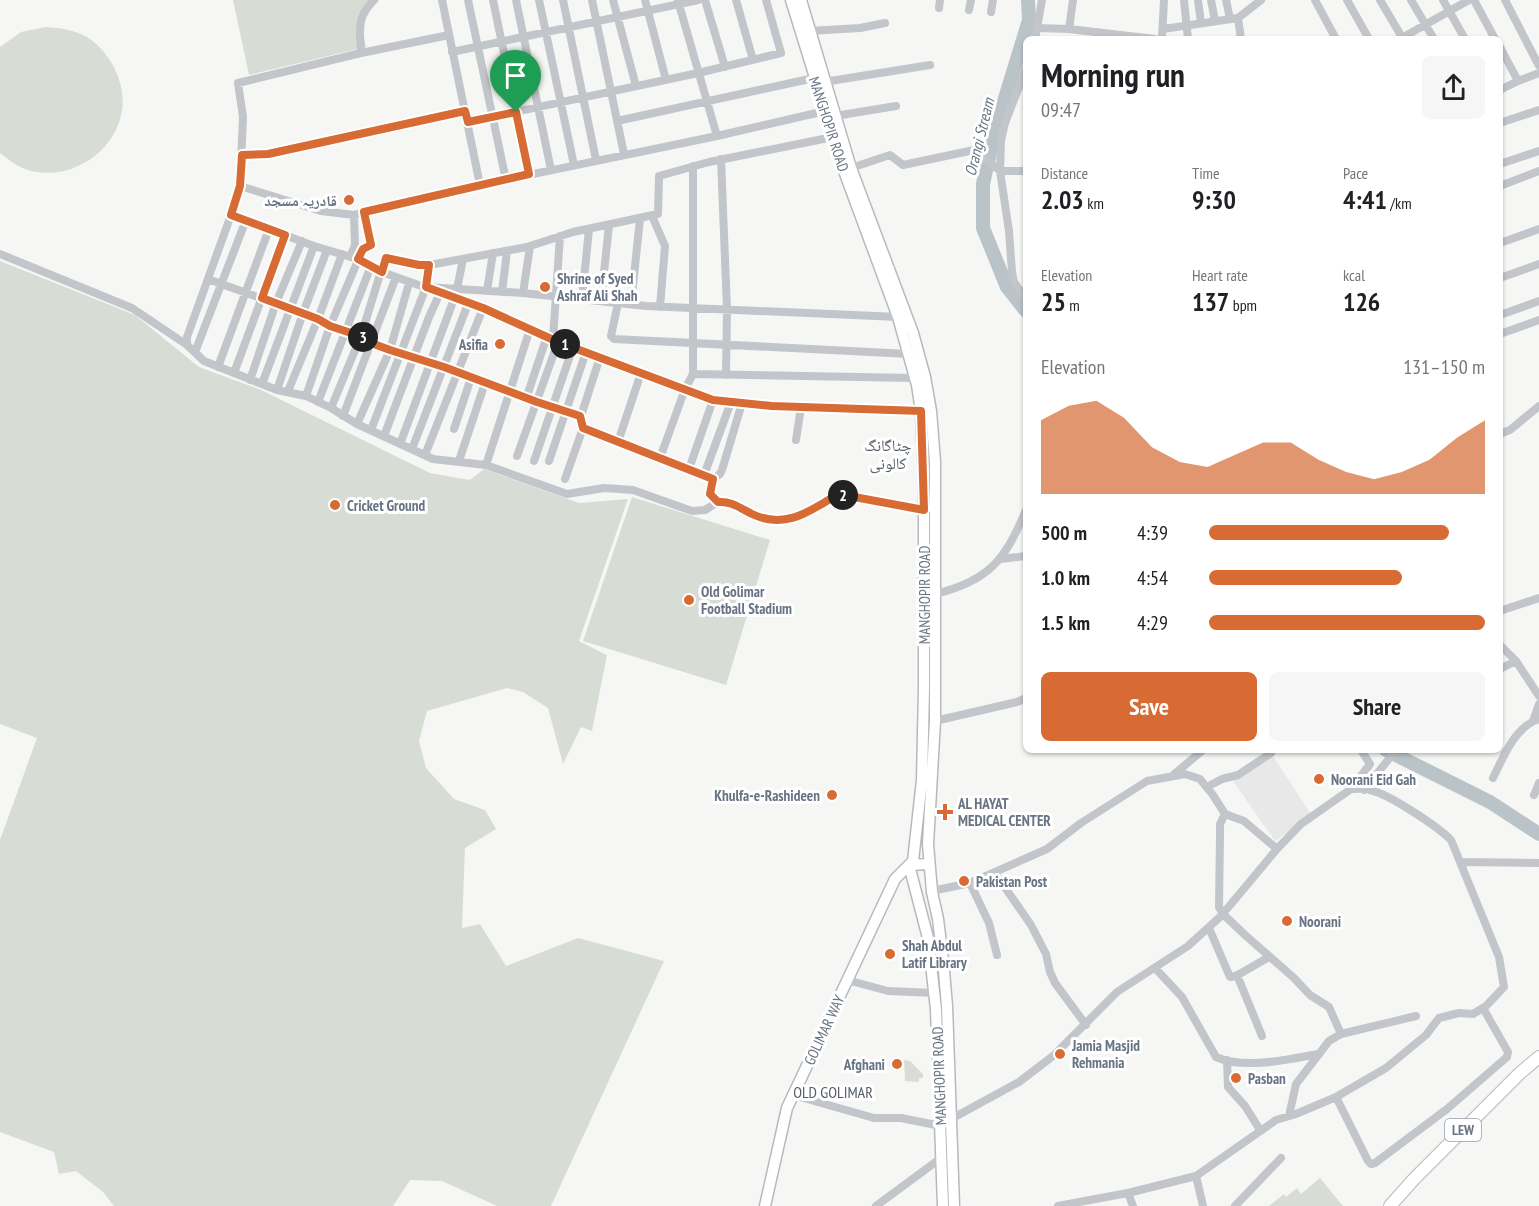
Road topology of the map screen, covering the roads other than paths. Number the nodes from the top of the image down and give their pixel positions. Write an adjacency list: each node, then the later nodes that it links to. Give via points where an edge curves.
1 (374, 0): 71 (street, via 359,20)
2 (442, 0): 54 (street)
3 (468, 0): 69 (street)
4 (493, 0): 68 (street)
5 (516, 0): 67 (street)
6 (539, 0): 53 (street)
7 (563, 0): 48 (street)
8 (592, 0): 42 (street)
9 (613, 0): 40 (street)
10 (645, 0): 36 (street)
11 (698, 0): 35 (street)
12 (705, 0): 76 (street)
13 (736, 0): 73 (street)
14 (766, 0): 73 (street, via 781,53)
15 (791, 0): 81 (main road, MANGHOPIR ROAD)
16 (801, 0): 52 (main road, MANGHOPIR ROAD)
17 (971, 0): 37 (street)
18 (993, 0): 39 (street)
19 (1042, 0): 49 (street)
20 (1073, 0): 50 (street)
21 (1164, 0): 51 (street)
22 (1184, 0): 46 (street)
23 (1198, 0): 45 (street)
24 (1212, 0): 43 (street)
25 (1226, 0): 41 (street)
26 (1259, 0): 41 (street)
27 (1315, 0): 60 (street)
28 (1347, 0): 61 (street)
29 (1380, 0): 62 (street)
30 (1411, 0): 47 (street)
31 (1443, 0): 38 (street)
32 (1469, 0): 38 (street)
33 (1474, 0): 66 (street)
34 (1505, 0): 75 (street)
35 (679, 2): 36 (street); 77 (street)
36 (647, 10): 40 (street); 80 (street)
37 (969, 10)
38 (1449, 11): 47 (street); 65 (street)
39 (991, 12)
40 (617, 15): 42 (street); 83 (street)
41 (1234, 19): 43 (street); 59 (street)
42 (596, 21): 48 (street); 85 (street)
43 (1215, 21): 45 (street)
44 (885, 23): 52 (street)
45 (1201, 23): 46 (street)
46 (1188, 25): 51 (street); 58 (street)
47 (1425, 25): 63 (street); 64 (street)
48 (569, 27): 53 (street); 86 (street)
49 (1037, 28): 50 (street); 55 (street)
50 (1069, 29): 56 (street)
51 (1163, 29): 57 (street)
52 (809, 31): 81 (main road, MANGHOPIR ROAD)
53 (546, 32): 67 (street); 88 (street)
54 (449, 35): 70 (street); 71 (street)
55 (1036, 36)
56 (1129, 36)
57 (1162, 36)
58 (1188, 36)
59 (1240, 36)
60 (1334, 36)
61 (1368, 36)
62 (1400, 36)
63 (1407, 36)
64 (1432, 36)
65 (1463, 36)
66 (1494, 36)
67 (524, 37): 68 (street); 90 (street)
68 (501, 42): 69 (street); 93 (street)
69 (477, 47): 70 (street); 95 (street)
70 (453, 52): 92 (street)
71 (361, 53): 103 (street, via 238,83 243,117)
72 (1503, 53): 82 (street)
73 (753, 60): 76 (street)
74 (930, 65): 81 (street)
75 (1539, 66)
76 (725, 67): 77 (street)
77 (698, 73): 80 (street); 87 (street)
78 (1539, 74): 82 (street)
79 (1023, 77): 111 (street, via 1005,123)
80 (666, 80): 83 (street)
81 (819, 80): 87 (street); 94 (main road, MANGHOPIR ROAD)
82 (1518, 81): 84 (street)
83 (636, 86): 85 (street)
84 (1503, 88)
85 (611, 91): 86 (street); 96 (street)
86 (583, 97): 88 (street); 105 (street)
87 (706, 101): 96 (street); 99 (street)
88 (561, 102): 90 (street); 107 (street)
89 (896, 106): 94 (street)
90 (538, 107): 93 (street); 110 (street)
91 (1539, 110): 98 (street)
92 (465, 111): 97 (street); 103 (street, via 268,154)
93 (516, 112): 95 (street); 114 (street)
94 (830, 113): 99 (street); 100 (main road, MANGHOPIR ROAD); 109 (main road, MANGHOPIR ROAD)
95 (492, 117): 97 (street); 115 (street)
96 (617, 121): 102 (street)
97 (468, 122): 116 (street)
98 (1503, 122)
99 (717, 136): 102 (street)
100 (833, 137): 104 (street); 175 (main road, MANGHOPIR ROAD)
101 (1539, 151): 106 (street)
102 (624, 154): 105 (street)
103 (242, 155): 118 (street)
104 (721, 159): 108 (street); 171 (street)
105 (596, 160): 107 (street)
106 (1503, 163)
107 (574, 165): 110 (street)
108 (693, 166): 122 (street, via 658,176 658,214); 170 (street)
109 (851, 168): 111 (street, via 890,154 903,165 974,150); 254 (main road, MANGHOPIR ROAD, via 926,377 935,462)
110 (551, 170): 114 (street)
111 (1000, 171): 112 (street); 157 (street, via 1012,272)
112 (1023, 171)
113 (1539, 171): 117 (street)
114 (529, 174): 115 (street)
115 (506, 180): 116 (street)
116 (480, 185): 119 (street)
117 (1503, 185)
118 (240, 186): 120 (street); 121 (street, via 321,211)
119 (364, 212): 121 (street); 139 (street, via 371,245)
120 (231, 215): 124 (street); 147 (street)
121 (354, 215): 139 (street, via 355,245)
122 (652, 216): 123 (street); 168 (street, via 665,246)
123 (640, 219): 125 (street); 167 (street)
124 (246, 220): 126 (street); 148 (street)
125 (609, 225): 127 (street); 162 (street)
126 (268, 229): 129 (street); 153 (street)
127 (589, 229): 130 (street); 161 (street)
128 (1539, 229): 132 (street)
129 (285, 235): 131 (street); 159 (street)
130 (560, 236): 134 (street); 158 (street)
131 (302, 241): 133 (street); 164 (street)
132 (1503, 242)
133 (314, 246): 135 (street); 172 (street)
134 (530, 246): 136 (street); 156 (street)
135 (327, 250): 139 (street); 173 (street)
136 (507, 250): 137 (street); 154 (street)
137 (493, 253): 140 (street); 152 (street)
138 (0, 254): 186 (street, via 132,308)
139 (350, 257): 143 (street); 176 (street); 178 (street)
140 (463, 258): 142 (street); 151 (street)
141 (1539, 264): 146 (street)
142 (429, 265): 144 (street, via 386,258); 150 (street)
143 (371, 266): 144 (street); 180 (street)
144 (382, 272): 145 (street); 182 (street)
145 (396, 277): 149 (street); 184 (street)
146 (1503, 277)
147 (208, 279): 148 (street); 186 (street, via 186,337)
148 (220, 283): 153 (street); 190 (street)
149 (409, 283): 150 (street); 189 (street)
150 (425, 287): 151 (street); 155 (street); 192 (street)
151 (457, 289): 152 (street)
152 (487, 291): 154 (street)
153 (244, 292): 159 (street); 197 (street)
154 (502, 292): 156 (street)
155 (440, 293): 160 (street); 195 (street)
156 (523, 293): 158 (street)
157 (1023, 295)
158 (557, 296): 161 (street); 183 (street)
159 (262, 298): 164 (street); 199 (street)
160 (454, 299): 166 (street); 196 (street)
161 (582, 299): 162 (street)
162 (601, 301): 165 (street)
163 (1539, 301): 174 (street)
164 (276, 303): 172 (street); 206 (street)
165 (618, 303): 167 (street); 185 (street, via 612,339)
166 (468, 304): 169 (street); 198 (street)
167 (631, 304): 168 (street)
168 (660, 306): 170 (street)
169 (483, 308): 179 (street); 200 (street)
170 (693, 308): 171 (street); 185 (street)
171 (727, 309): 175 (street); 187 (street)
172 (290, 310): 173 (street); 208 (street)
173 (303, 313): 176 (street); 210 (street)
174 (1503, 314)
175 (898, 317): 193 (main road, MANGHOPIR ROAD)
176 (318, 319): 178 (street); 211 (street)
177 (1539, 320): 181 (street)
178 (330, 326): 180 (street); 213 (street)
179 (530, 329): 183 (street); 212 (street)
180 (346, 331): 182 (street); 216 (street)
181 (1503, 333)
182 (360, 336): 184 (street); 223 (street)
183 (552, 339): 188 (street); 214 (street); 217 (street)
184 (371, 343): 189 (street); 226 (street)
185 (692, 344): 187 (street); 202 (street)
186 (187, 345): 190 (street)
187 (727, 345): 193 (street); 203 (street)
188 (573, 347): 191 (street); 221 (street)
189 (390, 350): 192 (street); 228 (street)
190 (195, 352): 197 (street)
191 (586, 352): 194 (street); 225 (street)
192 (399, 353): 195 (street); 231 (street)
193 (909, 354): 205 (main road, MANGHOPIR ROAD)
194 (600, 357): 201 (street); 227 (street)
195 (414, 358): 196 (street); 233 (street)
196 (430, 363): 198 (street); 236 (street)
197 (218, 367): 199 (street)
198 (444, 367): 200 (street); 237 (street)
199 (234, 373): 206 (street)
200 (458, 373): 204 (street); 238 (street)
201 (641, 373): 209 (street); 235 (street)
202 (693, 374): 203 (street); 209 (street)
203 (726, 375): 205 (street)
204 (471, 378): 207 (street); 230 (street)
205 (915, 378): 224 (main road, MANGHOPIR ROAD)
206 (250, 380): 208 (street)
207 (485, 383): 212 (street); 241 (street)
208 (262, 384): 210 (street)
209 (685, 389): 215 (street); 240 (street)
210 (277, 390): 211 (street)
211 (288, 392): 213 (street)
212 (508, 392): 214 (street); 244 (street)
213 (306, 396): 216 (street)
214 (526, 399): 217 (street)
215 (713, 400): 218 (street); 245 (street)
216 (318, 402): 223 (street)
217 (537, 402): 221 (street); 239 (street)
218 (731, 402): 219 (street); 246 (street)
219 (742, 403): 222 (street); 248 (street, via 722,470)
220 (1539, 406): 232 (street)
221 (552, 407): 225 (street); 242 (street)
222 (801, 407): 224 (street); 234 (street)
223 (331, 408): 226 (street)
224 (921, 411): 250 (main road, MANGHOPIR ROAD)
225 (565, 412): 227 (street); 243 (street)
226 (343, 416): 228 (street)
227 (580, 416): 229 (street)
228 (357, 424): 231 (street)
229 (583, 428): 235 (street); 247 (street)
230 (454, 429)
231 (370, 430): 233 (street)
232 (1503, 434)
233 (384, 436): 236 (street)
234 (796, 440)
235 (618, 442): 240 (street)
236 (400, 444): 237 (street)
237 (412, 449): 238 (street)
238 (425, 455): 241 (street)
239 (517, 456)
240 (660, 458): 245 (street)
241 (459, 461): 244 (street)
242 (534, 461)
243 (549, 461)
244 (486, 465): 249 (street, via 567,494 604,488 633,490 692,511 705,510)
245 (688, 469): 246 (street)
246 (704, 475): 248 (street)
247 (565, 479)
248 (713, 479): 249 (street, via 710,494)
249 (718, 502): 250 (street, via 729,501 755,515 776,520 798,517 838,494)
250 (924, 510): 281 (main road, MANGHOPIR ROAD, via 922,780)
251 (1023, 516): 253 (street)
252 (1023, 556): 253 (street)
253 (1000, 559): 254 (street, via 961,588)
254 (936, 594): 264 (main road, MANGHOPIR ROAD)
255 (1539, 598): 256 (street)
256 (1503, 610)
257 (1503, 648): 258 (street)
258 (1516, 661): 259 (street); 260 (street)
259 (1503, 668)
260 (1539, 696)
261 (1023, 699): 264 (street)
262 (1539, 704): 263 (street)
263 (1536, 720): 270 (street, via 1520,731)
264 (935, 721): 280 (main road, MANGHOPIR ROAD)
265 (1199, 753): 269 (street)
266 (1271, 753): 272 (street, via 1238,775)
267 (1364, 753): 273 (street, via 1370,764)
268 (1393, 753): 274 (street)
269 (1172, 776): 272 (street, via 1185,774 1200,779); 282 (street, via 1147,781 1047,849)
270 (1493, 778)
271 (1539, 783): 275 (street)
272 (1207, 787): 276 (street)
273 (1351, 789): 274 (street); 277 (street, via 1300,824)
274 (1364, 789): 278 (street, via 1389,798 1443,832)
275 (1534, 795)
276 (1225, 814): 277 (street, via 1245,821); 285 (street, via 1220,824 1219,907)
277 (1277, 849): 285 (street)
278 (1461, 862): 279 (street); 293 (street, via 1503,978 1501,992)
279 (1538, 863)
280 (929, 864): 281 (main road); 284 (main road, MANGHOPIR ROAD)
281 (909, 865): 291 (main road, GOLIMAR WAY, via 895,879); 292 (main road, MANGHOPIR ROAD, via 928,938)
282 (995, 873): 283 (street); 295 (street, via 1031,926 1055,983)
283 (970, 884): 284 (street); 287 (street, via 989,923)
284 (932, 891): 304 (main road, MANGHOPIR ROAD, via 943,960)
285 (1223, 914): 286 (street); 288 (street)
286 (1209, 928): 289 (street); 290 (street, via 1230,978)
287 (997, 955)
288 (1269, 957): 290 (street); 296 (street, via 1329,1007)
289 (1155, 968): 295 (street, via 1117,992); 300 (street, via 1182,997 1216,1057)
290 (1237, 975): 297 (street)
291 (847, 980): 292 (street, via 888,992); 301 (main road, GOLIMAR WAY)
292 (935, 993): 305 (main road, MANGHOPIR ROAD)
293 (1483, 1008): 302 (street, via 1473,1014 1439,1018 1401,1058); 302 (street, via 1508,1052 1507,1058 1375,1163 1368,1161)
294 (1416, 1016): 296 (street)
295 (1086, 1024): 304 (street, via 1019,1082)
296 (1341, 1034): 298 (street)
297 (1262, 1036)
298 (1318, 1054): 300 (street, via 1269,1062); 303 (street, via 1296,1084)
299 (1539, 1057): 320 (highway, LEW)
300 (1227, 1060): 306 (street, via 1228,1087)
301 (793, 1095): 305 (street, via 874,1118 901,1118); 312 (main road, GOLIMAR WAY)
302 (1336, 1096): 303 (street)
303 (1289, 1116): 306 (street)
304 (951, 1119): 315 (main road, MANGHOPIR ROAD)
305 (941, 1126): 307 (main road, MANGHOPIR ROAD)
306 (1260, 1130): 309 (street)
307 (941, 1158): 313 (street); 314 (main road, MANGHOPIR ROAD)
308 (1281, 1158): 319 (street)
309 (1196, 1176): 310 (street); 318 (street)
310 (1128, 1193): 311 (street); 317 (street)
311 (1084, 1203): 316 (street)
312 (765, 1206)
313 (876, 1206)
314 (943, 1206)
315 (954, 1206)
316 (1058, 1206)
317 (1133, 1206)
318 (1203, 1206)
319 (1235, 1206)
320 (1390, 1206)

